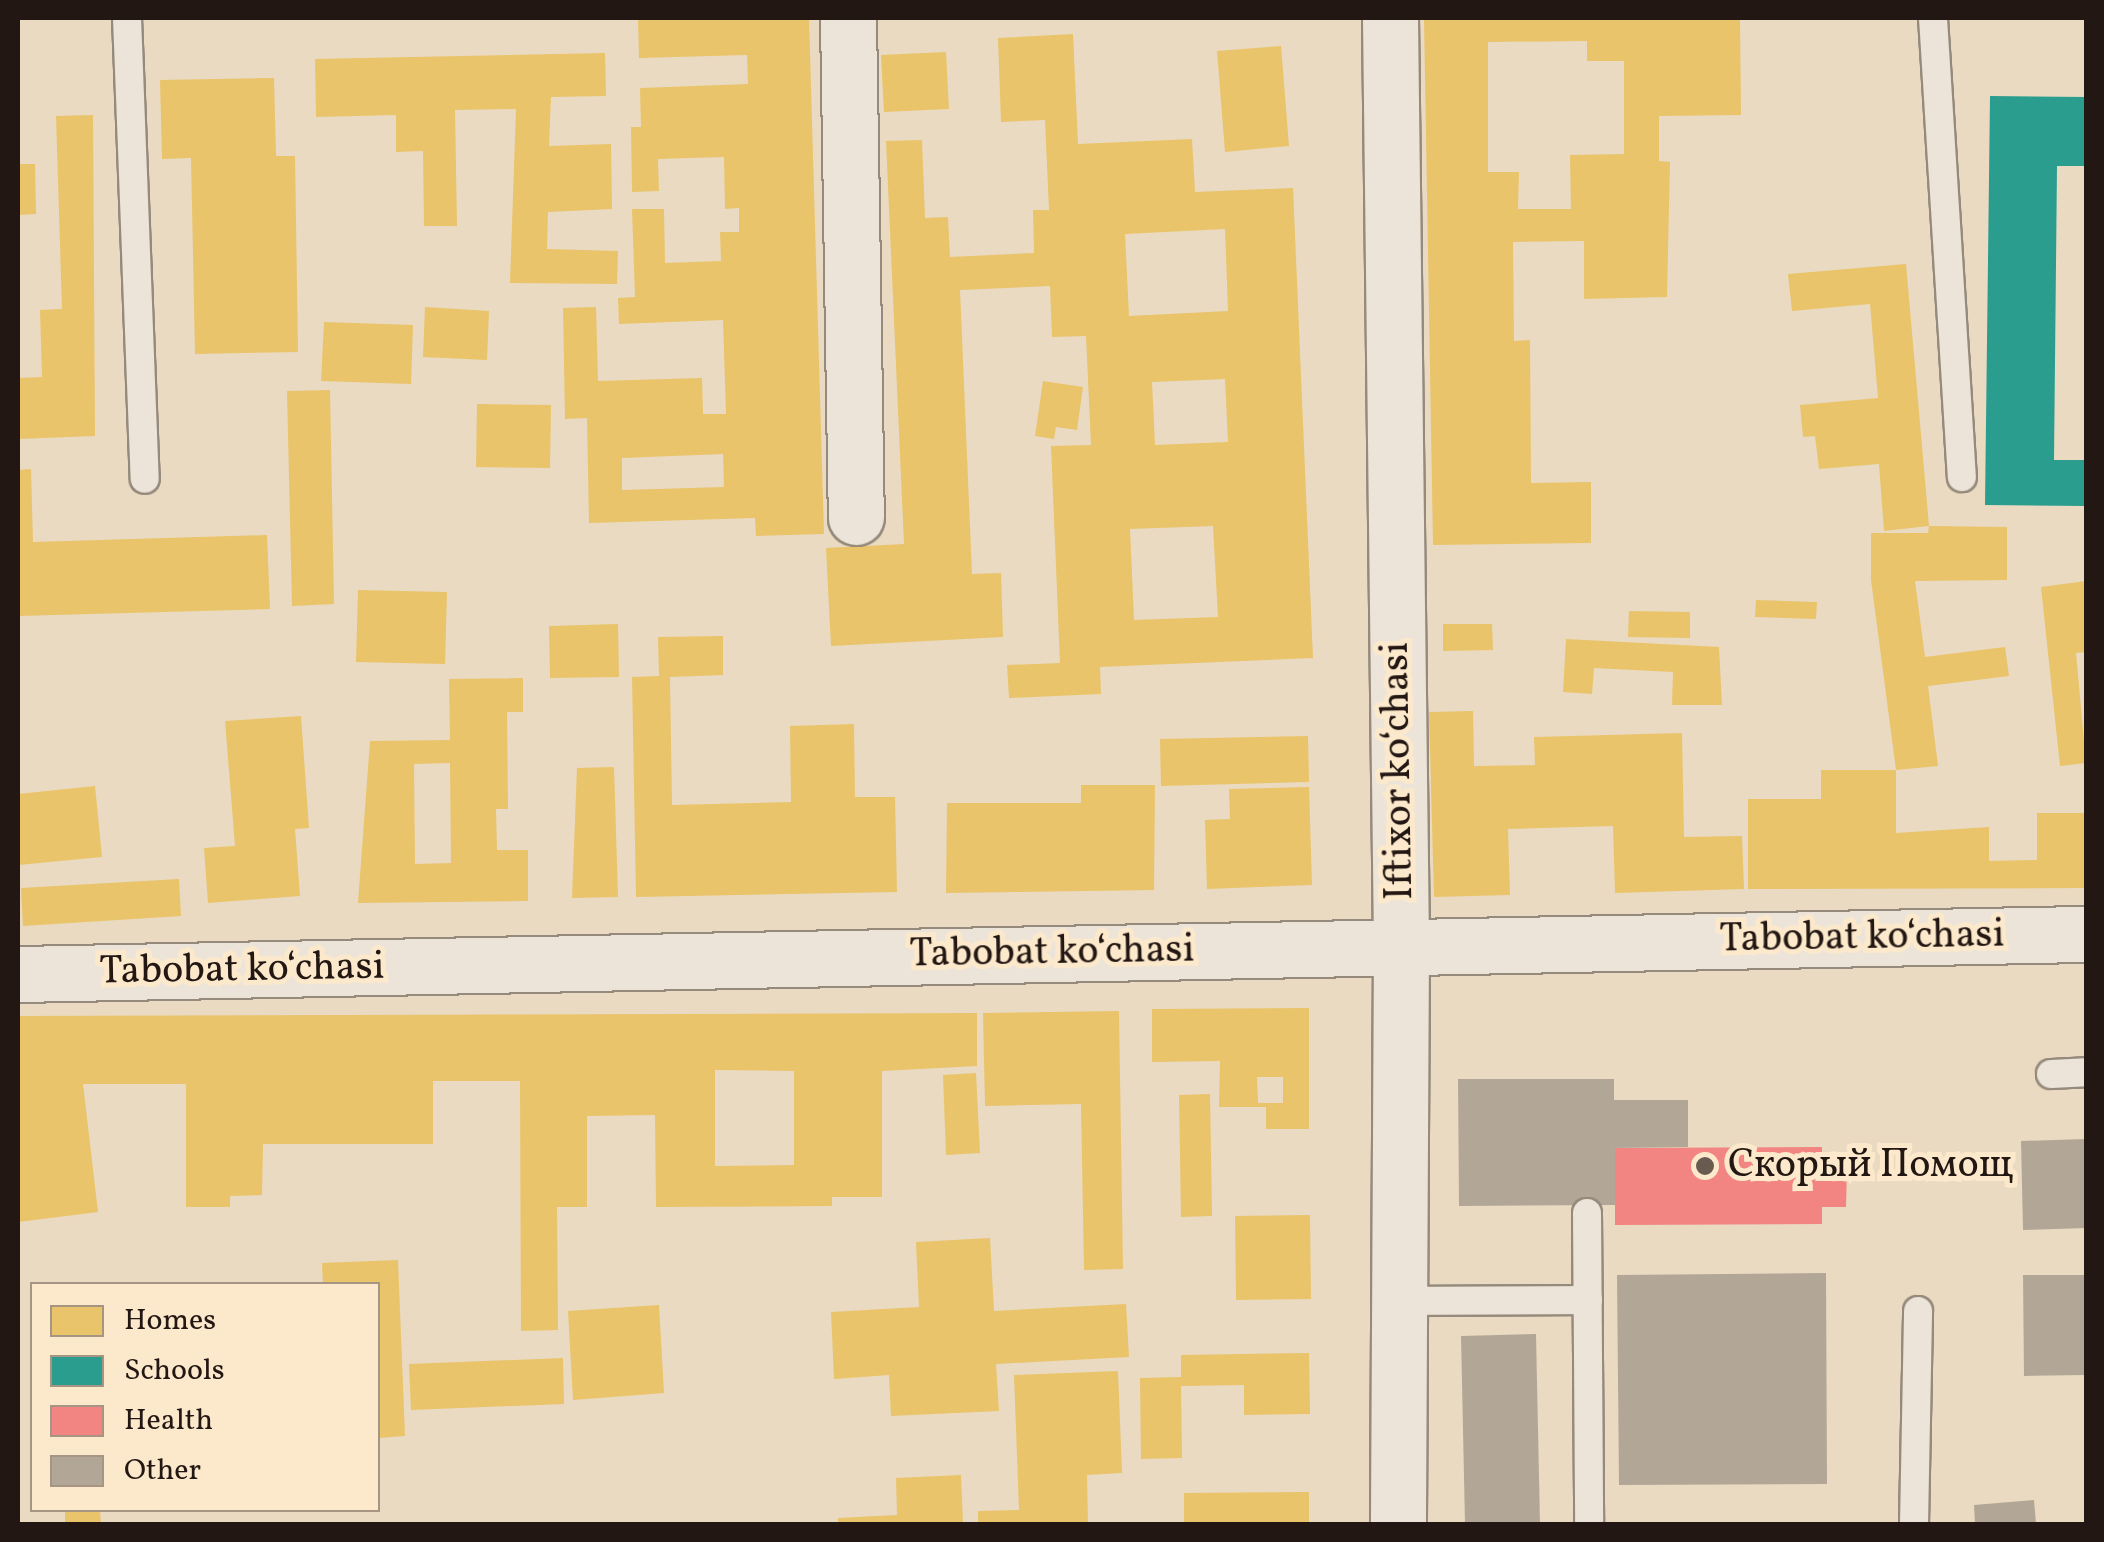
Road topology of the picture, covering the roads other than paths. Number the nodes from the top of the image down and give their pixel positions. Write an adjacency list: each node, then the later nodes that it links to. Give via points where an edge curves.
1 (127, 18): 6 (lane)
2 (848, 18): 7 (street)
3 (1390, 18): 9 (street, Iftixor koʻchasi)
4 (1933, 18): 5 (lane)
5 (1962, 477)
6 (144, 479)
7 (856, 517)
8 (2086, 934): 9 (street, Tabobat koʻchasi)
9 (1402, 946): 10 (street, Tabobat koʻchasi); 15 (street, Iftixor koʻchasi)
10 (18, 974)
11 (2086, 1072): 12 (lane)
12 (2051, 1074)
13 (1587, 1213): 14 (lane)
14 (1588, 1300): 15 (lane); 18 (lane)
15 (1398, 1301): 17 (street, Iftixor koʻchasi)
16 (1918, 1311): 19 (lane)
17 (1398, 1524)
18 (1589, 1524)
19 (1914, 1524)

